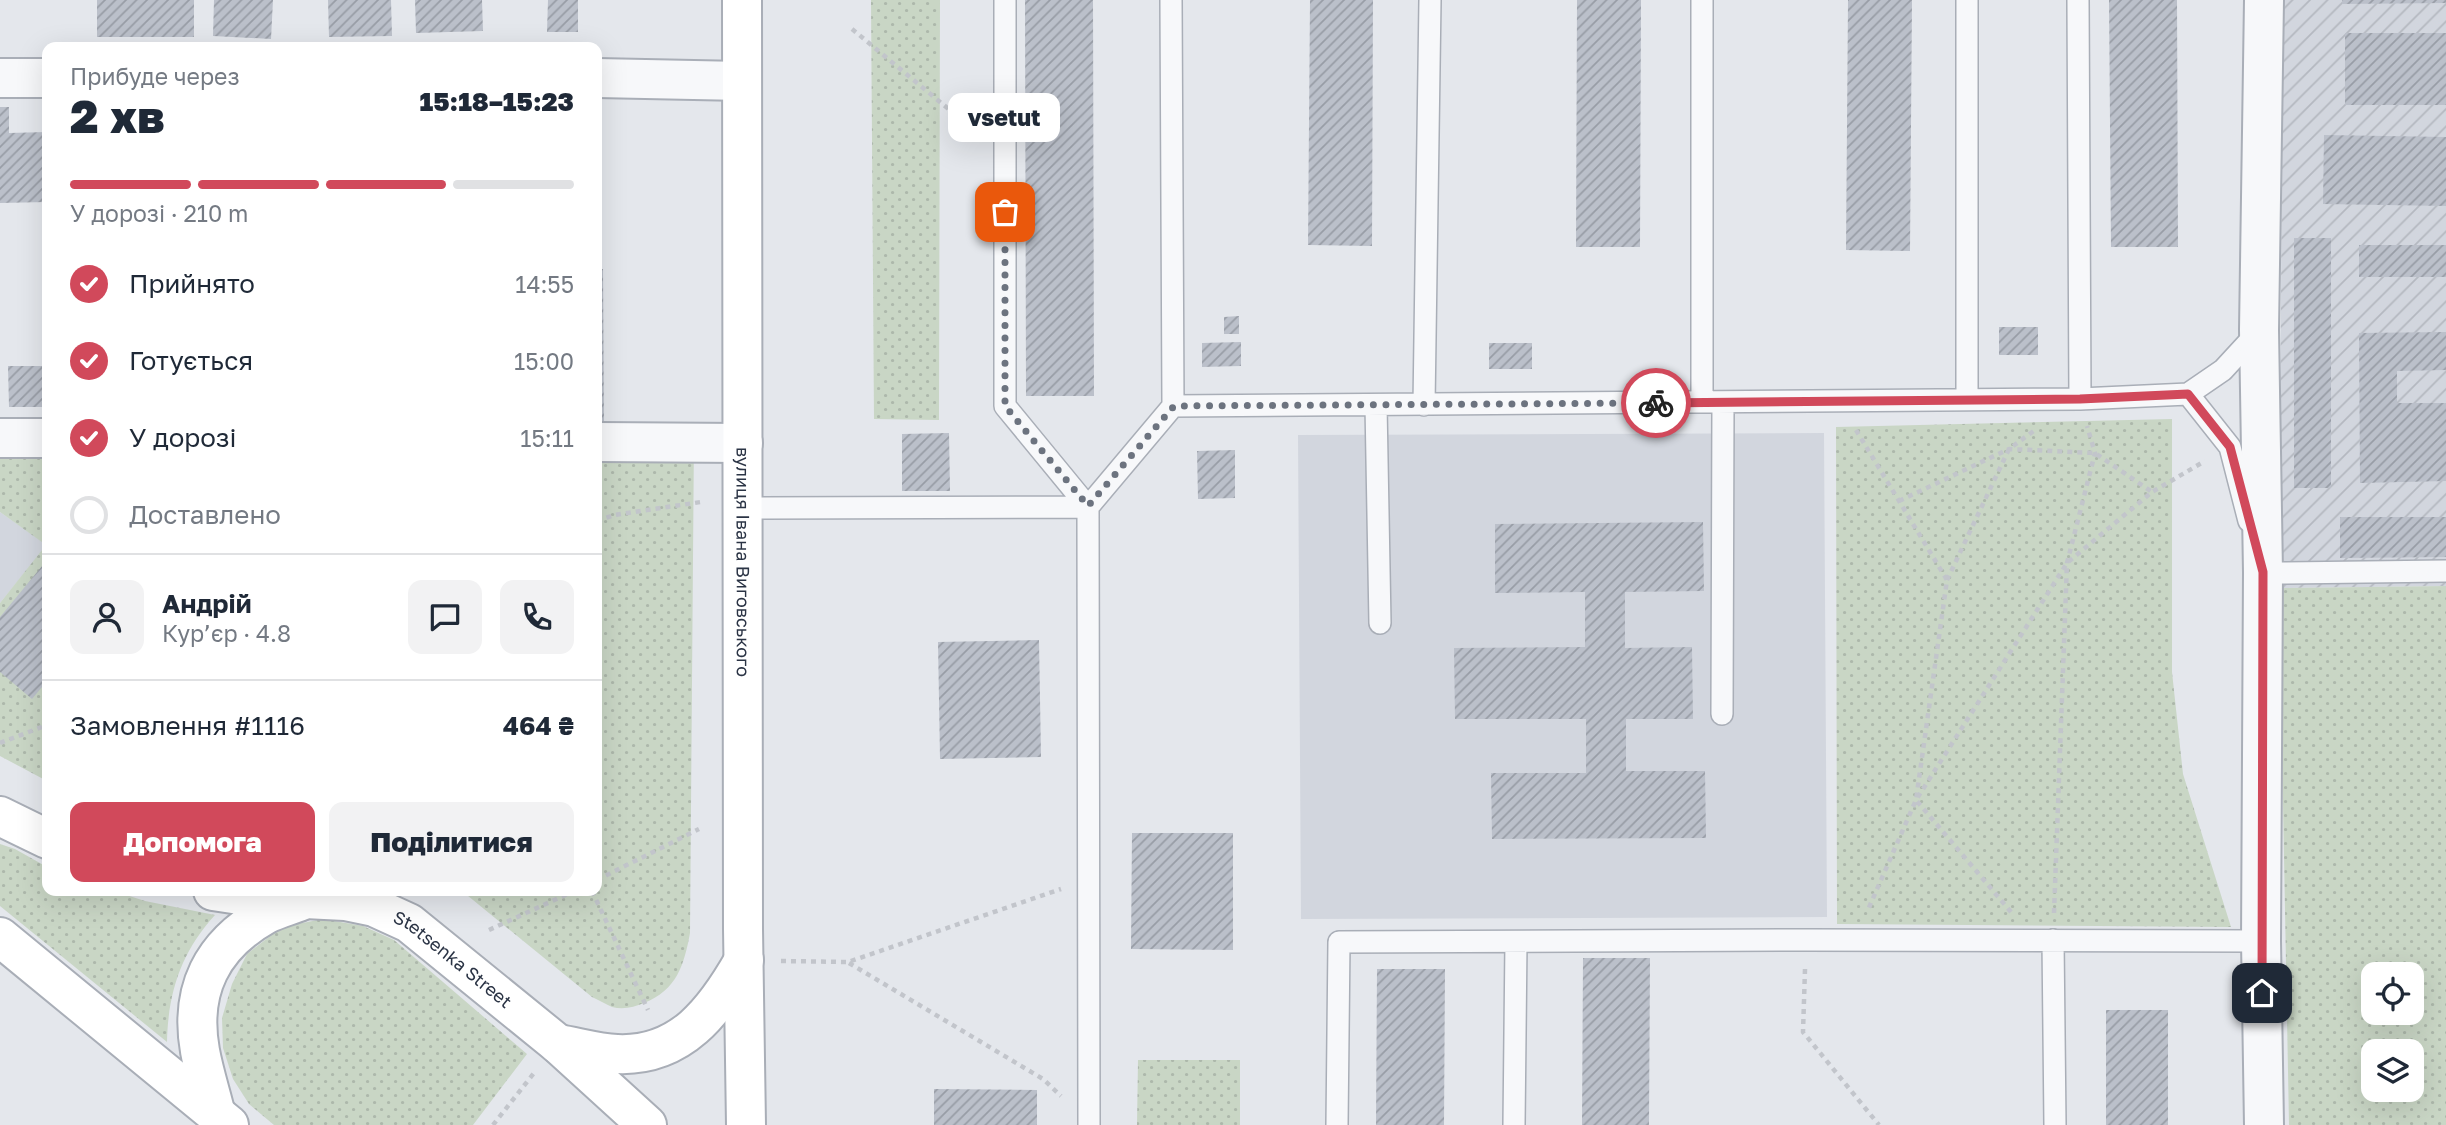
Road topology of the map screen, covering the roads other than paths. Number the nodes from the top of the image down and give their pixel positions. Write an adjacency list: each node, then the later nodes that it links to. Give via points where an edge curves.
1 (742, 0): 12 (main road, вулиця Івана Виговського)
2 (1005, 0): 26 (lane, via 1005,406)
3 (1171, 0): 21 (lane)
4 (1430, 0): 20 (lane)
5 (1702, 0): 17 (lane)
6 (1967, 0): 16 (lane)
7 (2078, 0): 15 (lane)
8 (2264, 0): 13 (street)
9 (0, 78): 10 (street)
10 (42, 78)
11 (602, 78): 12 (street)
12 (742, 81): 25 (main road, вулиця Івана Виговського)
13 (2259, 330): 14 (lane, via 2223,370); 29 (street)
14 (2188, 394): 15 (lane); 29 (lane, via 2230,447)
15 (2080, 399): 16 (lane)
16 (1967, 400): 18 (lane)
17 (1702, 402): 18 (lane); 20 (lane)
18 (1723, 402): 31 (lane)
19 (1376, 405): 20 (lane); 21 (lane); 30 (lane)
20 (1424, 405)
21 (1174, 406): 26 (lane)
22 (0, 438): 23 (street)
23 (42, 438)
24 (602, 442): 25 (street)
25 (743, 443): 27 (main road, вулиця Івана Виговського)
26 (1088, 506): 27 (lane); 43 (lane)
27 (743, 508): 40 (main road, вулиця Івана Виговського)
28 (2446, 571): 29 (lane)
29 (2263, 572): 38 (street)
30 (1380, 623)
31 (1722, 714)
32 (0, 816): 33 (main road)
33 (42, 837)
34 (246, 896): 35 (main road, Stetsenka Street)
35 (306, 900): 41 (main road, Stetsenka Street, via 364,905 409,922); 42 (main road, via 267,914 232,937 207,971 197,1010 200,1050)
36 (0, 937): 42 (main road)
37 (2044, 940): 38 (lane); 39 (lane); 48 (lane)
38 (2261, 941): 49 (street)
39 (1516, 942): 46 (lane, via 1339,942); 47 (lane)
40 (761, 961): 41 (main road, via 697,1025 663,1048 618,1054); 45 (main road, вулиця Івана Виговського)
41 (549, 1054): 44 (main road, Stetsenka Street)
42 (222, 1120)
43 (1089, 1123)
44 (647, 1125)
45 (746, 1125)
46 (1337, 1125)
47 (1514, 1125)
48 (2055, 1125)
49 (2264, 1125)

